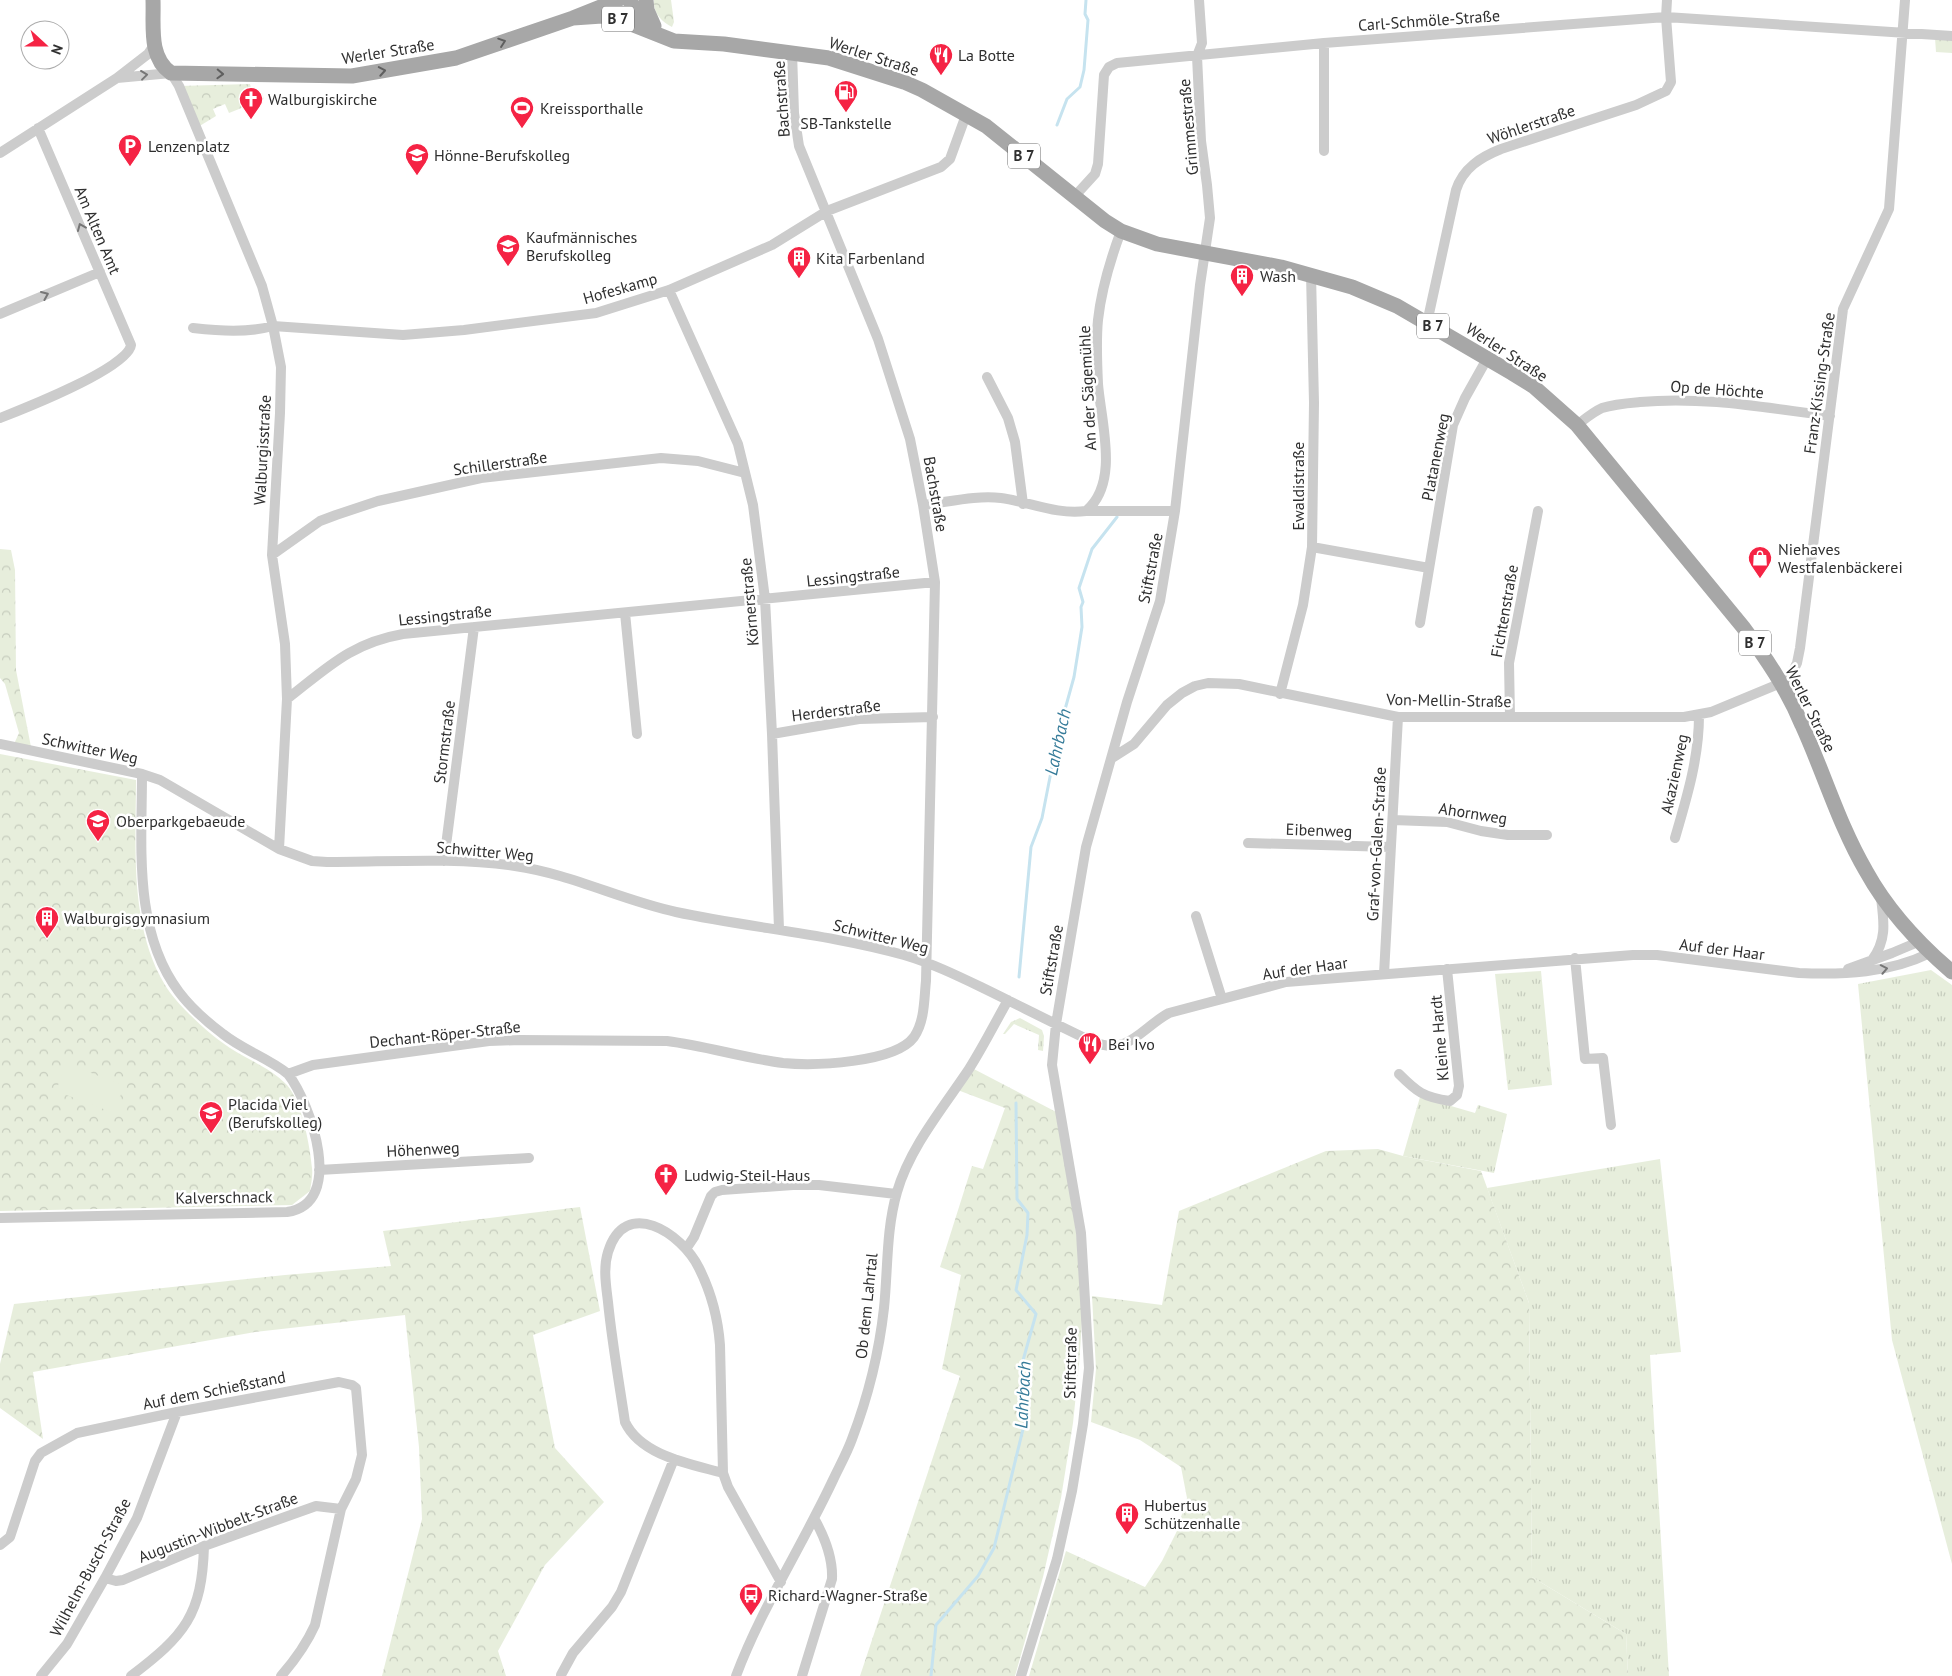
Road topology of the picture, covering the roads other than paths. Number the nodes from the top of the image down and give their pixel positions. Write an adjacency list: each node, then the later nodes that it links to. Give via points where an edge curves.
1 (153, 0): 15 (main road)
2 (597, 0): 9 (main road)
3 (618, 0): 9 (main road, Werler Straße)
4 (628, 0): 12 (main road, B 7)
5 (646, 0): 12 (main road)
6 (1198, 0): 17 (street, Grimmestraße, via 1202,42)
7 (1667, 0): 10 (street)
8 (1904, 0): 11 (street, Franz-Kissing-Straße)
9 (573, 18): 12 (main road, Werler Straße / B 7, via 616,18); 18 (main road, Werler Straße, one-way to 9, via 352,76 456,58)
10 (1666, 18): 11 (street, Carl-Schmöle-Straße); 14 (street, Carl-Schmöle-Straße); 32 (street, Wöhlerstraße, via 1670,86 1660,95 1501,149 1482,158 1463,174 1456,190)
11 (1902, 32): 13 (street, Carl-Schmöle-Straße); 37 (street, Franz-Kissing-Straße, via 1889,209 1843,309)
12 (659, 36): 16 (main road, Werler Straße / B 7, via 674,41)
13 (1952, 36)
14 (1324, 43): 17 (street, Carl-Schmöle-Straße); 22 (street)
15 (154, 45): 18 (main road, via 157,58); 19 (street, via 148,54)
16 (792, 52): 20 (main road, Werler Straße / B 7, via 828,58 896,80 922,90); 25 (street, Bachstraße, via 794,113 799,146)
17 (1197, 56): 24 (street, Carl-Schmöle-Straße, via 1117,63 1109,67 1104,75 1098,164 1095,174); 27 (street, Grimmestraße, via 1201,141 1210,218)
18 (171, 73): 19 (street, one-way to 18); 33 (street, Walburgisstraße, via 262,286)
19 (117, 78): 21 (street)
20 (966, 115): 24 (main road, Werler Straße / B 7, via 986,126); 25 (street, Hofeskamp, via 950,159 941,167)
21 (38, 128): 23 (street); 28 (street, Am Alten Amt, one-way to 21)
22 (1324, 151)
23 (0, 153)
24 (1074, 196): 26 (main road, Werler Straße / B 7)
25 (827, 211): 30 (street, Hofeskamp, via 772,245); 42 (street, Bachstraße, via 878,339 910,440)
26 (1120, 231): 27 (main road, Werler Straße / B 7, via 1157,244); 43 (street, An der Sägemühle, via 1098,320 1098,384 1105,472 1095,503)
27 (1205, 252): 29 (main road, Werler Straße / B 7); 44 (street, Stiftstraße)
28 (100, 272): 31 (street, one-way to 28); 38 (street, Am Alten Amt, via 131,344 127,352 68,390)
29 (1312, 274): 32 (main road, Werler Straße / B 7, via 1377,296); 46 (street, Ewaldistraße)
30 (669, 290): 33 (street, Hofeskamp, via 596,313 464,330 403,335); 40 (street, Körnerstraße, via 738,444)
31 (0, 314)
32 (1427, 323): 35 (main road, Werler Straße / B 7)
33 (273, 326): 34 (street, Hofeskamp, via 258,330 221,331); 47 (street, Walburgisstraße, via 281,367)
34 (193, 328)
35 (1488, 358): 39 (main road, Werler Straße / B 7, via 1533,386); 48 (street, Platanenweg, via 1453,425)
36 (987, 377): 41 (street, via 1008,418 1015,442)
37 (1830, 416): 39 (street, Op de Höchte, via 1727,402 1664,400 1603,408); 54 (street, Franz-Kissing-Straße, via 1798,662)
38 (0, 418)
39 (1577, 425): 54 (main road, Werler Straße / B 7, via 1743,627)
40 (745, 473): 47 (street, Schillerstraße, via 698,461 661,458 481,478 378,501 336,515 320,522); 50 (street, Körnerstraße, via 753,505)
41 (1024, 504): 42 (street, via 986,497); 43 (street, via 1074,513)
42 (923, 506): 49 (street, Bachstraße)
43 (1086, 511): 44 (street)
44 (1176, 511): 64 (street, Stiftstraße, via 1160,601)
45 (1538, 511): 60 (street, Fichtenstraße, via 1510,663)
46 (1312, 547): 48 (street); 55 (street, Ewaldistraße, via 1303,605)
47 (272, 555): 56 (street, Walburgisstraße, via 285,644)
48 (1429, 568): 52 (street, Platanenweg)
49 (935, 582): 50 (street, Lessingstraße); 58 (street, Bachstraße)
50 (765, 599): 51 (street, Lessingstraße); 62 (street, Körnerstraße)
51 (625, 613): 53 (street, Lessingstraße); 61 (street)
52 (1420, 623)
53 (474, 627): 56 (street, Lessingstraße, via 403,634 370,642 335,662); 72 (street, Stormstraße)
54 (1781, 683): 57 (street, Von-Mellin-Straße); 73 (main road, Werler Straße / B 7, via 1803,726 1847,835)
55 (1280, 694): 59 (street, Von-Mellin-Straße); 64 (street, Von-Mellin-Straße, via 1221,682 1196,686 1167,705 1134,744)
56 (286, 699): 71 (street, Walburgisstraße)
57 (1699, 715): 60 (street, Von-Mellin-Straße); 68 (street, Akazienweg, via 1693,773)
58 (933, 717): 62 (street, Herderstraße, via 859,719); 80 (street, Bachstraße)
59 (1398, 717): 60 (street, Von-Mellin-Straße); 66 (street, Graf-von-Galen-Straße)
60 (1510, 717)
61 (637, 734)
62 (772, 734): 75 (street, Körnerstraße)
63 (0, 744): 65 (street, Schwitter Weg)
64 (1112, 758): 87 (street, Stiftstraße, via 1086,848)
65 (142, 774): 71 (street, Schwitter Weg, via 160,780); 88 (street, via 144,896 160,961 191,1007 238,1045)
66 (1393, 820): 67 (street, Ahornweg, via 1447,822 1508,835); 70 (street, Graf-von-Galen-Straße)
67 (1548, 835)
68 (1675, 838)
69 (1248, 843): 70 (street, Eibenweg)
70 (1390, 847): 84 (street, Graf-von-Galen-Straße)
71 (279, 849): 72 (street, Schwitter Weg, via 312,861)
72 (444, 861): 75 (street, Schwitter Weg, via 485,863 564,876 666,910)
73 (1880, 895): 76 (main road, Werler Straße / B 7); 79 (street, via 1885,932 1879,952)
74 (1196, 916): 85 (street)
75 (779, 929): 80 (street, Schwitter Weg, via 844,941)
76 (1918, 942): 77 (main road, Werler Straße / B 7); 79 (street, Auf der Haar)
77 (1930, 953): 82 (street, Auf der Haar, one-way to 77, via 1886,969); 83 (main road, Werler Straße / B 7)
78 (1575, 958): 81 (street, Auf der Haar); 82 (street, Auf der Haar, via 1658,956 1799,973); 90 (street, via 1585,1059 1604,1058)
79 (1872, 961): 82 (street, Auf der Haar)
80 (926, 962): 86 (street, Schwitter Weg); 88 (street, Dechant-Röper-Straße, via 919,1028 913,1039 901,1048 875,1058 804,1064 667,1041 520,1040 313,1064)
81 (1448, 969): 84 (street, Auf der Haar); 89 (street, Kleine Hardt, via 1459,1086 1457,1095 1450,1100 1416,1092)
82 (1836, 972)
83 (1952, 972)
84 (1384, 974): 85 (street, Auf der Haar, via 1286,982)
85 (1222, 999): 87 (street, Auf der Haar, via 1169,1013 1131,1041 1116,1046 1101,1045)
86 (1008, 1000): 87 (street, Schwitter Weg); 93 (street, Ob dem Lahrtal, via 970,1067 917,1146)
87 (1056, 1024): 111 (street, Stiftstraße, via 1052,1065 1081,1233 1088,1368 1080,1444 1058,1559)
88 (288, 1074): 92 (street, Kalverschnack, via 311,1118)
89 (1399, 1074)
90 (1611, 1125)
91 (529, 1158): 92 (street, Höhenweg)
92 (319, 1170): 94 (street, Kalverschnack, via 314,1194 307,1205 294,1210)
93 (896, 1194): 95 (street, via 820,1185 715,1192); 100 (street, Ob dem Lahrtal, via 889,1225 887,1279 873,1374 852,1441)
94 (0, 1218)
95 (686, 1249): 97 (street, via 675,1238 651,1225 631,1224 617,1233 607,1253 605,1275 625,1422 637,1439); 98 (street, via 699,1266 719,1327)
96 (177, 1412): 99 (street, Auf dem Schießstand, via 339,1382 352,1385 356,1388 362,1455 356,1479); 101 (street, Auf dem Schießstand, via 77,1433 41,1454 35,1461 10,1536); 103 (street, Wilhelm-Busch-Straße, via 137,1518)
97 (674, 1459): 98 (street); 105 (street, via 621,1592 573,1653)
98 (723, 1473): 104 (street)
99 (342, 1509): 102 (street, Augustin-Wibbelt-Straße, via 316,1506); 108 (street, via 315,1625 296,1659)
100 (815, 1520): 104 (street, Ob dem Lahrtal); 110 (street, via 825,1539 832,1579)
101 (0, 1545)
102 (204, 1546): 103 (street, Augustin-Wibbelt-Straße, via 122,1580); 107 (street, via 198,1598 185,1626 170,1644)
103 (105, 1578): 106 (street, Wilhelm-Busch-Straße, via 67,1644)
104 (781, 1582): 109 (street, Ob dem Lahrtal)
105 (561, 1675)
106 (41, 1676)
107 (131, 1676)
108 (280, 1676)
109 (736, 1676)
110 (802, 1676)
111 (1021, 1676)

